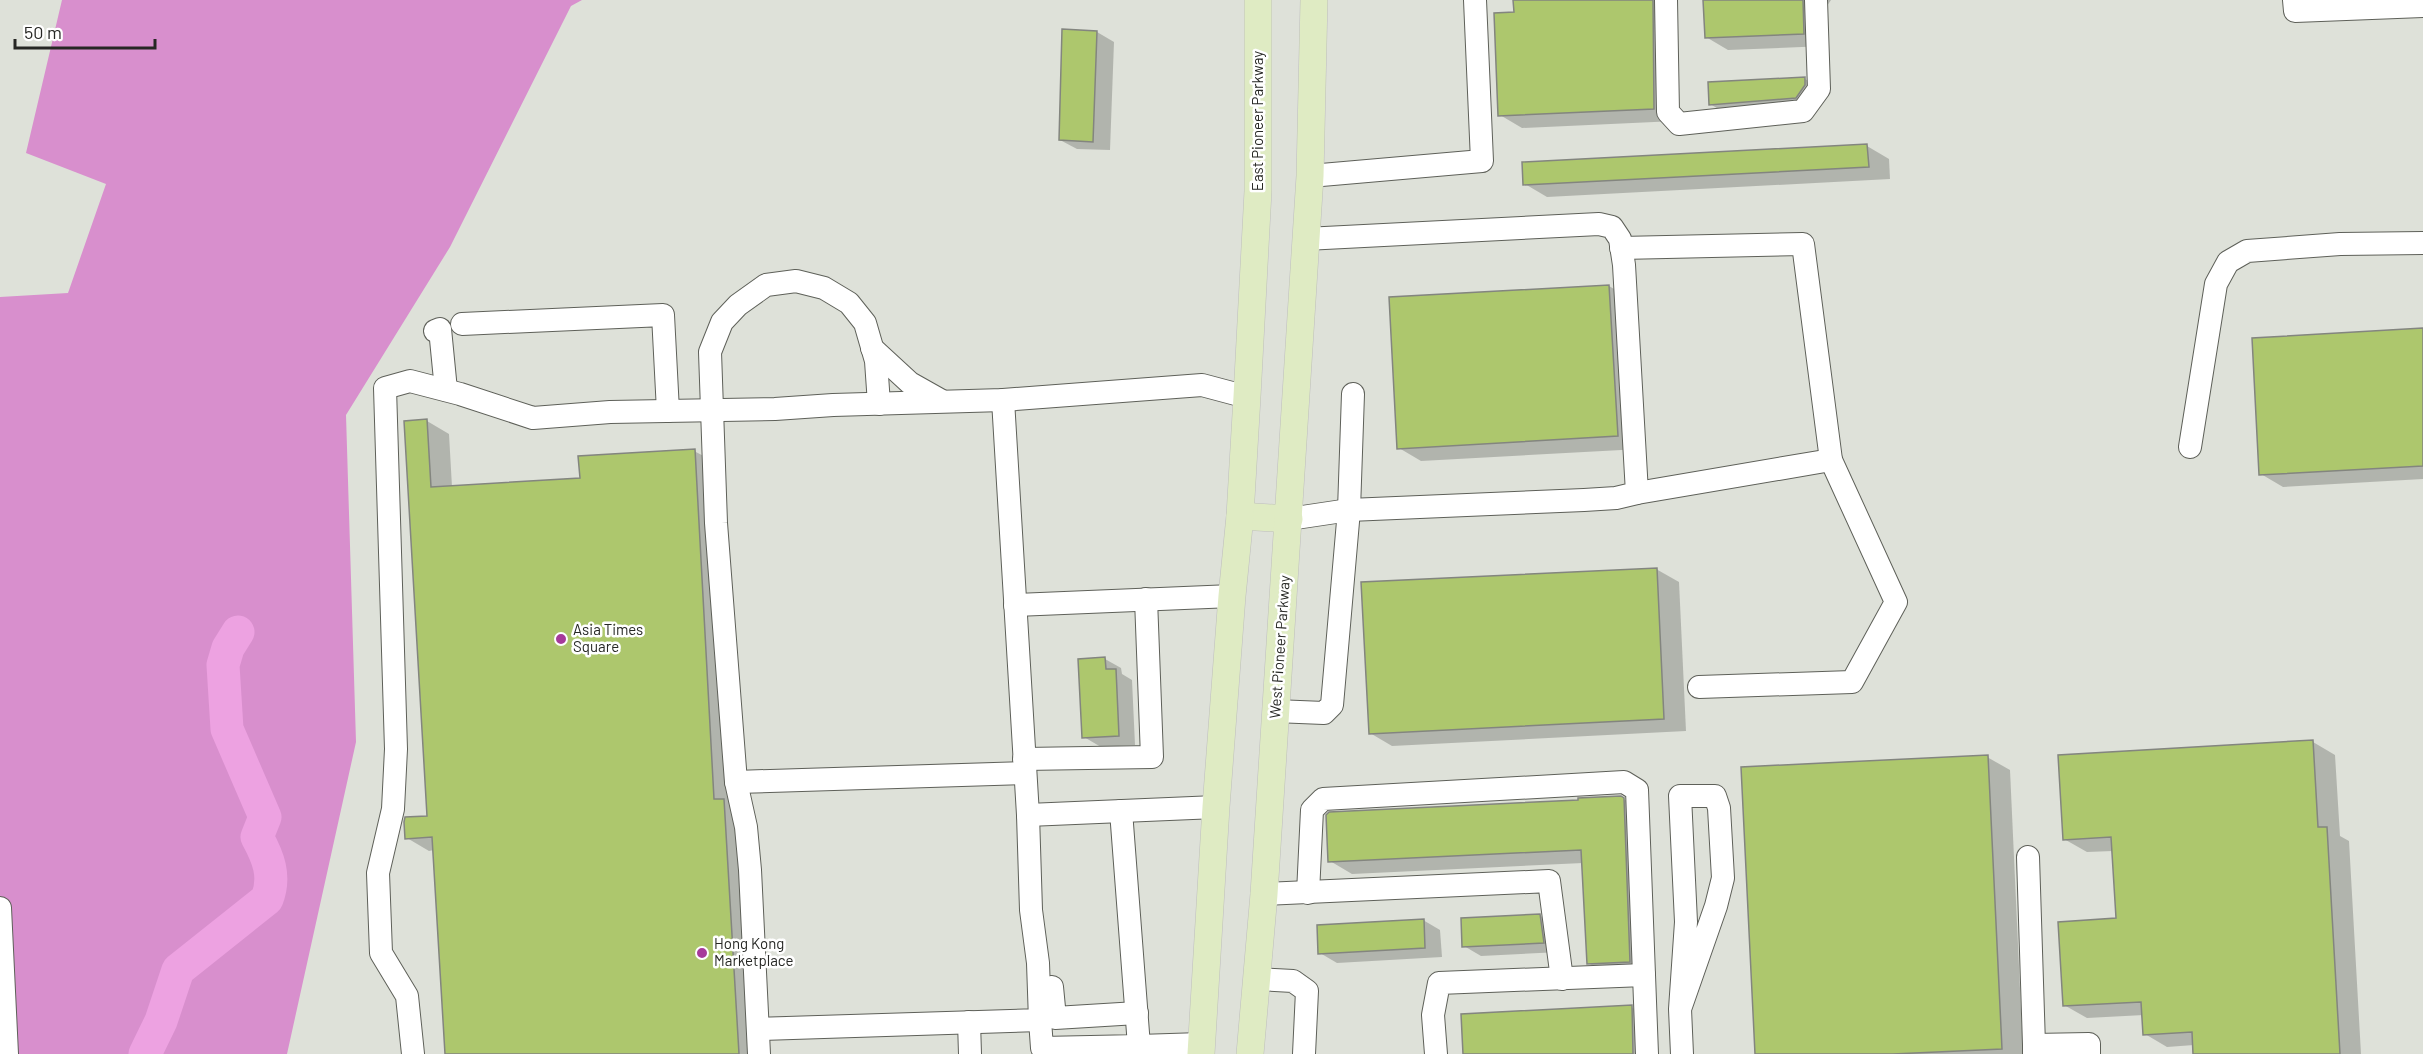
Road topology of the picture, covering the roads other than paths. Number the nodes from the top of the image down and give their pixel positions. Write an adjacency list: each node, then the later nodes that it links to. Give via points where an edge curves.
1 (1258, 0): 17 (main road, East Pioneer Parkway, via 1258,191)
2 (1314, 0): 8 (main road)
3 (1475, 0): 8 (lane, via 1482,161)
4 (1666, 0): 5 (lane, via 1668,112 1679,124 1803,111 1819,89)
5 (1816, 0)
6 (2294, 0): 7 (lane, via 2295,11)
7 (2423, 6)
8 (1310, 176): 9 (main road)
9 (1305, 239): 11 (lane, via 1599,224 1612,227); 28 (main road, West Pioneer Parkway)
10 (2423, 243): 23 (lane, via 2247,251 2228,262 2216,284)
11 (1621, 248): 24 (lane, via 1803,244); 25 (lane)
12 (462, 324): 22 (lane, via 663,315)
13 (435, 331): 15 (lane, via 440,329)
14 (872, 348): 19 (lane, via 910,383); 20 (lane); 21 (lane, via 865,323 849,303 824,288 796,281 766,285 722,322 710,352)
15 (446, 390): 22 (lane, via 532,418); 57 (lane, via 410,381 384,388 396,749 393,809 378,873 381,953 407,996)
16 (1353, 394): 26 (lane)
17 (1247, 397): 18 (lane, via 1202,385); 27 (main road)
18 (1004, 400): 19 (lane); 31 (lane)
19 (943, 402): 20 (lane)
20 (879, 404): 21 (lane)
21 (712, 410): 22 (lane); 35 (lane, via 718,558)
22 (668, 411)
23 (2190, 447)
24 (1831, 459): 25 (lane); 32 (lane, via 1896,602 1852,682)
25 (1638, 493): 26 (lane, via 1584,500)
26 (1348, 510): 28 (lane); 33 (lane, via 1332,705 1324,713)
27 (1240, 516): 28 (main road); 29 (main road)
28 (1289, 519): 33 (main road, West Pioneer Parkway)
29 (1232, 596): 30 (lane); 36 (main road)
30 (1146, 599): 31 (lane); 34 (lane, via 1152,757)
31 (1015, 605): 34 (lane)
32 (1699, 687)
33 (1275, 711): 41 (main road, West Pioneer Parkway)
34 (1025, 766): 35 (lane); 38 (lane)
35 (736, 782): 51 (lane, via 746,827)
36 (1216, 807): 37 (lane); 52 (main road)
37 (1121, 812): 38 (lane); 48 (lane)
38 (1028, 815): 43 (lane)
39 (2028, 857): 53 (lane)
40 (1308, 893): 41 (lane); 44 (lane, via 1312,810 1323,799 1624,782 1637,790); 46 (lane, via 1549,880)
41 (1264, 894): 45 (main road, West Pioneer Parkway)
42 (0, 908): 56 (lane)
43 (1033, 927): 48 (lane, via 1047,926 1055,1018); 49 (lane)
44 (1644, 975): 46 (lane); 63 (lane)
45 (1257, 979): 60 (main road, West Pioneer Parkway); 61 (lane, via 1293,981 1307,991)
46 (1562, 979): 62 (lane, via 1439,983 1433,1015)
47 (1680, 1009): 47 (lane, via 1723,878 1715,795 1680,796 1686,922); 64 (lane)
48 (1137, 1013): 54 (lane)
49 (1040, 1020): 50 (lane); 55 (lane, via 1042,1048)
50 (969, 1022): 51 (lane); 59 (lane)
51 (758, 1029): 58 (lane)
52 (1201, 1049): 54 (lane)
53 (2034, 1049): 65 (lane, via 2089,1044)
54 (1139, 1050): 55 (lane)
55 (1066, 1051)
56 (7, 1054)
57 (413, 1054)
58 (759, 1054)
59 (970, 1054)
60 (1250, 1054)
61 (1304, 1054)
62 (1436, 1054)
63 (1647, 1054)
64 (1682, 1054)
65 (2089, 1054)

